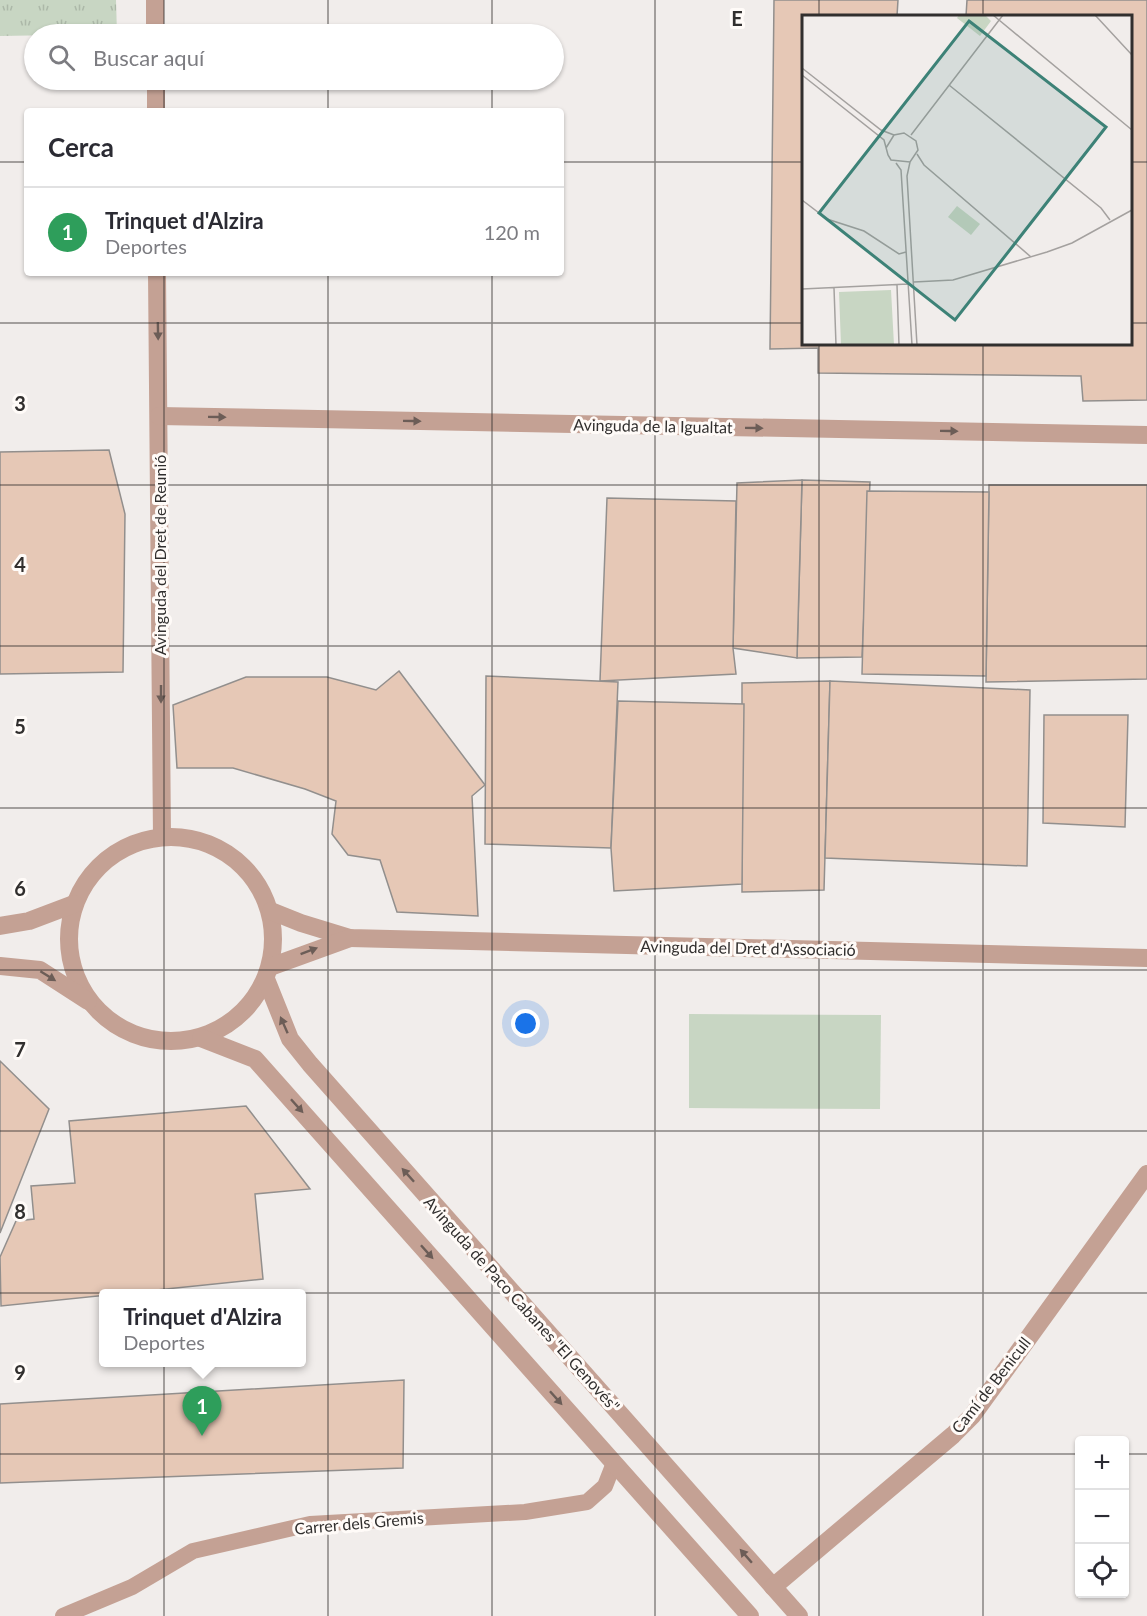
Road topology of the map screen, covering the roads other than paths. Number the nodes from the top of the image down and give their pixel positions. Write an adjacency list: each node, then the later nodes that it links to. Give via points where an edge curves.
1 (155, 0): 2 (street)
2 (155, 24)
3 (156, 90): 4 (street)
4 (156, 108)
5 (157, 276): 6 (street, Avinguda del Dret de Reunió, one-way to 6)
6 (159, 416): 7 (street, Avinguda de la Igualtat, one-way to 7); 8 (street, Avinguda del Dret de Reunió, one-way to 8)
7 (1147, 435)
8 (162, 837): 9 (street, via 151,837 117,851 92,873); 10 (street, via 210,843 236,858 260,885)
9 (74, 904): 11 (street, via 29,921); 16 (street, via 68,939 72,967)
10 (271, 911): 12 (street, Avinguda del Dret d'Associació); 15 (street, via 274,946)
11 (0, 926)
12 (350, 938): 13 (street, Avinguda del Dret d'Associació); 15 (street, Avinguda del Dret d'Associació, one-way to 12)
13 (1147, 958)
14 (0, 966): 16 (street, one-way to 16, via 40,970)
15 (268, 973): 17 (street, via 246,1010); 20 (street, Avinguda de Paco Cabanes "El Genovés", one-way to 15, via 290,1040)
16 (89, 1002): 17 (street, via 126,1032 160,1042)
17 (201, 1038): 19 (street, one-way to 19, via 255,1059)
18 (1147, 1174): 20 (street, Camí de Benicull, via 972,1416)
19 (614, 1462): 21 (lane, Carrer dels Gremis, via 605,1486 587,1502 525,1512 310,1524 193,1551 132,1587); 22 (street)
20 (773, 1587): 23 (street, Avinguda de Paco Cabanes "El Genovés")
21 (63, 1616)
22 (750, 1616)
23 (799, 1616)

